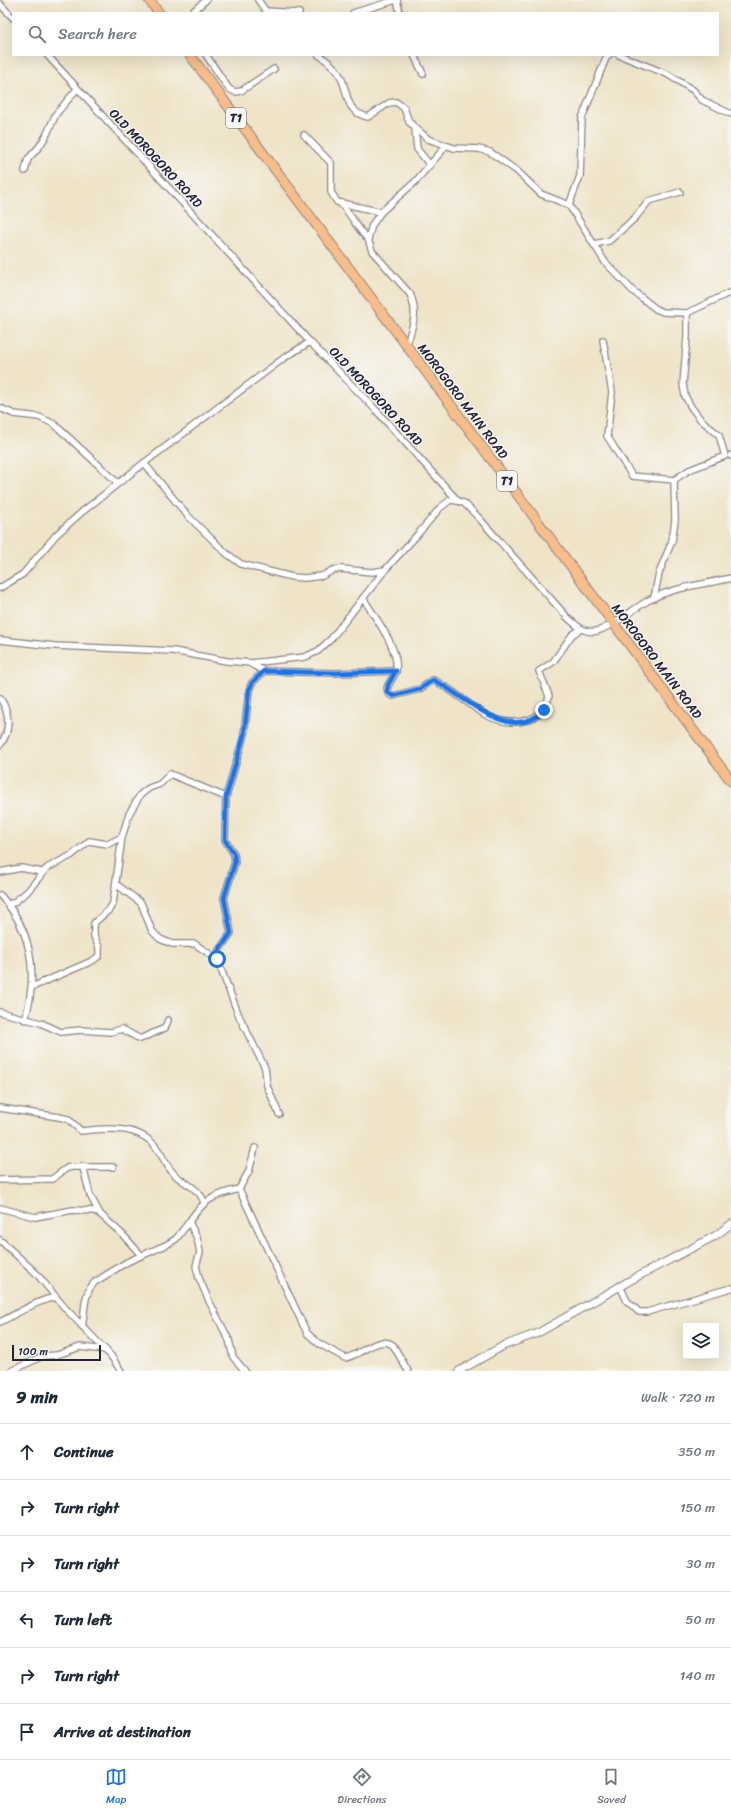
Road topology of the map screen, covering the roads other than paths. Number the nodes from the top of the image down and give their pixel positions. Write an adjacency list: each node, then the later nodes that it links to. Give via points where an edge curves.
1 (149, 0): 6 (highway)
2 (206, 0): 7 (street)
3 (258, 0): 8 (street)
4 (396, 0): 9 (street); 10 (street)
5 (0, 4): 11 (street)
6 (158, 12)
7 (191, 12)
8 (267, 12)
9 (356, 12)
10 (400, 12)
11 (12, 17)
12 (48, 56): 21 (street, OLD MOROGORO ROAD)
13 (191, 56): 38 (highway, MOROGORO MAIN ROAD / T1)
14 (207, 56): 19 (street, via 229,89 235,92 241,91)
15 (320, 56): 23 (street, via 338,72 350,108 368,117 389,103 396,102 404,108 409,122)
16 (414, 56): 20 (street)
17 (608, 56): 30 (street, via 582,118 580,176)
18 (622, 56): 22 (street, via 667,74 693,90 702,100)
19 (274, 69)
20 (423, 74)
21 (77, 88): 27 (street, via 56,114 40,146 28,159); 37 (street, OLD MOROGORO ROAD)
22 (731, 114)
23 (415, 129): 25 (street, via 428,139); 26 (street, via 417,149)
24 (304, 135): 29 (street, via 331,163 331,192)
25 (446, 146): 26 (street); 30 (street, via 490,152 517,171 541,194)
26 (430, 165): 31 (street, via 405,192)
27 (25, 171)
28 (680, 192): 33 (street, via 649,201 635,218 609,241)
29 (340, 204): 31 (street); 32 (street)
30 (569, 205): 33 (street)
31 (380, 212): 32 (street, via 372,225)
32 (368, 239): 38 (street, via 372,252 410,294 414,303 416,312)
33 (594, 244): 35 (street, via 605,262 646,302 663,312)
34 (731, 292): 35 (street)
35 (687, 313): 40 (street, via 684,390 691,407 701,420 719,435)
36 (604, 340): 42 (street, via 612,392 606,431 610,442 632,476)
37 (310, 342): 41 (street, via 284,358); 44 (street, OLD MOROGORO ROAD)
38 (406, 347): 50 (highway, MOROGORO MAIN ROAD / T1)
39 (0, 408): 43 (street, via 14,414 39,417 54,424)
40 (729, 456): 42 (street, via 689,470)
41 (144, 462): 43 (street); 45 (street, via 188,516 241,564 304,578 322,576 341,569 372,572)
42 (674, 480): 49 (street, via 675,520 672,541 659,573)
43 (118, 483): 47 (street, via 56,535 23,574)
44 (458, 501): 45 (street, via 450,500 440,508); 51 (street, OLD MOROGORO ROAD, via 464,503 478,517 567,617)
45 (385, 570): 48 (street)
46 (731, 578): 49 (street)
47 (0, 588)
48 (363, 598): 53 (street, via 331,639 313,654 291,660); 55 (street, via 391,646 396,660)
49 (654, 598): 50 (street)
50 (613, 623): 51 (street, via 596,631); 58 (highway, MOROGORO MAIN ROAD / T1)
51 (581, 629): 55 (street, via 572,635 553,662 539,671 549,696 544,710 531,720 513,722 492,717 433,680 420,689 391,695 387,688)
52 (0, 640): 53 (street, via 55,646 173,651)
53 (251, 663): 54 (street)
54 (264, 671): 55 (street); 59 (street, via 249,690 244,735)
55 (396, 671)
56 (0, 698): 57 (street, via 6,712 8,727)
57 (0, 745)
58 (731, 781)
59 (226, 797): 60 (street, via 170,774 160,784 140,795 129,814); 66 (street, via 225,840 234,854 235,862 224,898 231,933 219,950)
60 (122, 837): 62 (street, via 108,844 89,842); 63 (street)
61 (0, 872): 62 (street, via 21,868)
62 (42, 872): 65 (street, via 28,892 14,903)
63 (116, 884): 66 (street, via 141,903 152,931 160,939 172,944 197,945); 67 (street, via 111,907 94,922 94,936 99,947 99,956)
64 (0, 895): 65 (street)
65 (8, 904): 67 (street, via 25,932)
66 (217, 959): 72 (street, via 239,1016 264,1068 267,1086)
67 (32, 987): 69 (street)
68 (0, 1012): 69 (street)
69 (25, 1020): 70 (street, via 41,1023 61,1032 111,1032 122,1029 140,1039 165,1028)
70 (168, 1020)
71 (0, 1108): 78 (street, via 59,1116 68,1119 81,1131 109,1129 138,1133 151,1141 172,1171 201,1196)
72 (280, 1114)
73 (255, 1148): 77 (street, via 249,1171)
74 (83, 1167): 75 (street); 76 (street, via 67,1168 52,1178); 80 (street, via 90,1195)
75 (113, 1167)
76 (0, 1180)
77 (239, 1189): 78 (street, via 221,1192); 96 (street, via 310,1337 346,1358 376,1344 389,1342)
78 (204, 1203): 81 (street)
79 (0, 1208): 80 (street, via 36,1217 73,1210 88,1210)
80 (100, 1214): 86 (street)
81 (189, 1222): 86 (street, via 172,1242); 95 (street, via 197,1238 200,1252 196,1266 199,1278 229,1340 233,1356)
82 (731, 1224): 87 (street, via 715,1236)
83 (0, 1240): 85 (street)
84 (0, 1248): 85 (street)
85 (9, 1249): 89 (street, via 36,1273)
86 (141, 1255): 91 (street, via 113,1269 91,1286 83,1305)
87 (620, 1286): 88 (street, via 627,1302 639,1312 647,1312); 97 (street, via 538,1333 503,1346)
88 (731, 1288)
89 (56, 1297): 90 (street, via 43,1299); 91 (street)
90 (0, 1322)
91 (82, 1326): 92 (street)
92 (106, 1350): 93 (street, via 80,1346 58,1355 43,1356); 94 (street)
93 (11, 1371)
94 (121, 1371)
95 (245, 1371)
96 (408, 1371)
97 (459, 1371)

